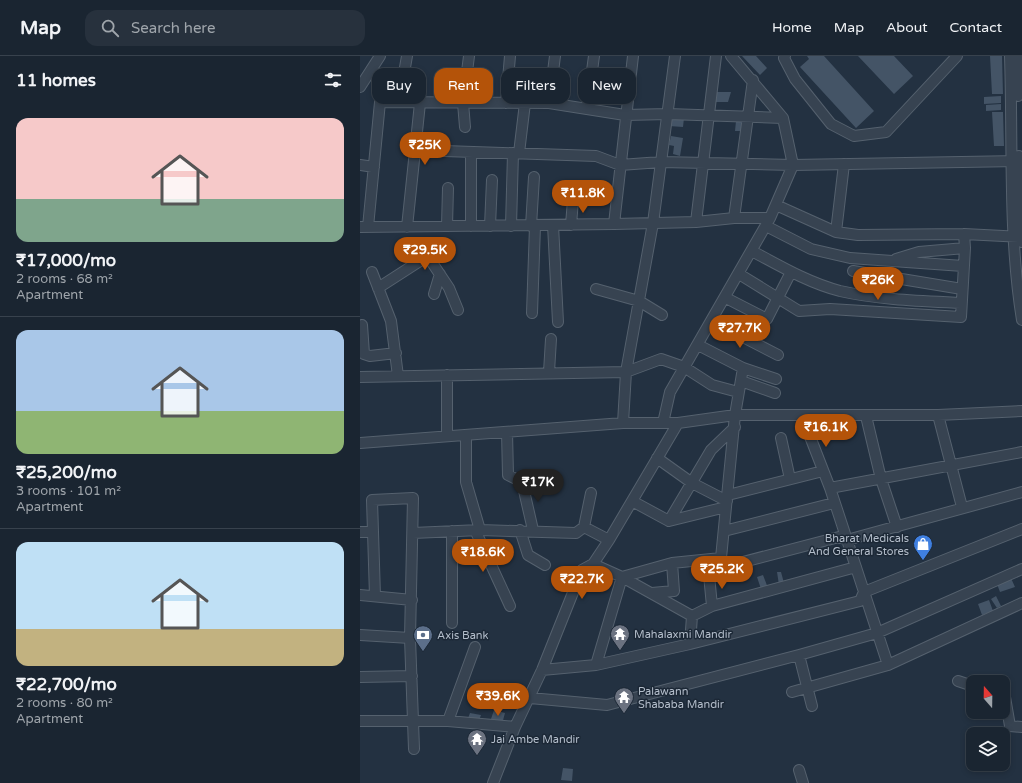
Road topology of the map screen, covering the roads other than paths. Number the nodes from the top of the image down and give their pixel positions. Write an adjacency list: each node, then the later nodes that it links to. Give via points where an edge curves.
1 (380, 56): 21 (street)
2 (407, 56): 15 (street)
3 (468, 56): 16 (street)
4 (510, 56): 17 (street)
5 (555, 56): 18 (street)
6 (594, 56): 27 (street)
7 (633, 56): 30 (street)
8 (675, 56): 29 (street)
9 (716, 56): 31 (street)
10 (731, 56): 20 (street)
11 (785, 56): 12 (street, via 796,79 831,124 854,136 886,132)
12 (957, 56)
13 (1010, 56): 19 (street)
14 (1017, 56): 19 (street)
15 (405, 68)
16 (467, 68)
17 (509, 68)
18 (553, 68)
19 (1016, 69): 28 (street)
20 (753, 80): 32 (street); 33 (street)
21 (360, 87)
22 (380, 104): 46 (street)
23 (420, 104): 35 (street)
24 (463, 104): 34 (street)
25 (525, 104): 37 (street)
26 (557, 104): 27 (street)
27 (587, 108): 30 (street)
28 (1017, 113): 38 (street)
29 (668, 114): 30 (street); 31 (street); 39 (street)
30 (626, 115): 44 (street)
31 (708, 115): 32 (street); 40 (street)
32 (749, 116): 33 (street); 41 (street)
33 (783, 118): 45 (street)
34 (465, 127)
35 (415, 150): 36 (street); 66 (street)
36 (471, 152): 37 (street); 61 (street)
37 (516, 153): 44 (street, via 596,156); 63 (street)
38 (1018, 161): 42 (street); 52 (street)
39 (661, 162): 40 (street); 44 (street); 56 (street)
40 (701, 162): 41 (street); 54 (street)
41 (742, 163): 45 (street); 53 (street)
42 (844, 164): 45 (street); 67 (street)
43 (360, 165): 46 (street)
44 (620, 165): 57 (street)
45 (792, 165): 51 (street)
46 (374, 167): 65 (street)
47 (534, 177): 64 (street)
48 (492, 180): 62 (street)
49 (448, 188): 60 (street)
50 (573, 200): 59 (street)
51 (776, 205): 55 (street); 67 (street)
52 (1018, 207): 69 (street)
53 (734, 218): 54 (street); 55 (street)
54 (696, 222): 56 (street)
55 (768, 222): 72 (street); 74 (street, via 811,249 850,258)
56 (653, 223): 57 (street); 87 (street)
57 (614, 224): 59 (street)
58 (554, 225): 59 (street); 64 (street); 94 (street)
59 (571, 225)
60 (447, 226): 61 (street); 66 (street)
61 (471, 226): 62 (street)
62 (490, 226): 63 (street)
63 (510, 226): 64 (street)
64 (533, 226): 90 (street)
65 (364, 227): 66 (street)
66 (407, 228)
67 (836, 232): 68 (street, via 858,235)
68 (964, 234): 69 (street); 71 (street)
69 (1018, 237): 70 (street); 73 (street)
70 (1022, 244)
71 (965, 248): 74 (street, via 919,252); 75 (street)
72 (752, 251): 78 (street); 80 (street)
73 (1018, 259): 92 (street, via 1016,279)
74 (892, 261): 75 (street)
75 (963, 266): 83 (street)
76 (853, 271): 83 (street)
77 (372, 272): 81 (street)
78 (791, 272): 85 (street); 88 (street, via 840,291 904,300)
79 (440, 274): 81 (street, via 432,261 426,258); 84 (street); 89 (street, via 451,291)
80 (739, 274): 85 (street); 86 (street)
81 (378, 288): 98 (street, via 391,321)
82 (596, 289): 87 (street)
83 (962, 289): 88 (street)
84 (434, 294)
85 (779, 297): 86 (street, via 768,319); 88 (street, via 799,311 830,309 961,317)
86 (726, 298): 93 (street)
87 (639, 301): 91 (street); 103 (street)
88 (961, 303)
89 (458, 310)
90 (532, 313)
91 (662, 315)
92 (1022, 320)
93 (712, 321): 97 (street); 99 (street)
94 (558, 322)
95 (362, 325): 98 (street, via 364,354 370,356)
96 (551, 339): 102 (street)
97 (698, 345): 100 (street); 101 (street)
98 (396, 353): 105 (street)
99 (778, 355)
100 (684, 367): 103 (street, via 661,359); 108 (street, via 712,385); 116 (street, via 670,392)
101 (743, 368): 107 (street); 108 (street)
102 (548, 372): 103 (street); 104 (street)
103 (626, 372): 115 (street)
104 (447, 375): 105 (street); 121 (street)
105 (398, 376): 106 (street)
106 (360, 377)
107 (776, 379)
108 (740, 387): 109 (street); 111 (street)
109 (775, 392)
110 (1022, 411): 112 (street)
111 (735, 415): 113 (street); 117 (street); 118 (street)
112 (938, 415): 114 (street); 126 (street)
113 (802, 416): 114 (street); 127 (street)
114 (866, 416): 129 (street)
115 (623, 423): 116 (street); 119 (street)
116 (663, 423): 117 (street)
117 (678, 423): 125 (street)
118 (735, 427): 130 (street, via 711,450); 135 (street)
119 (507, 432): 120 (street); 144 (street, via 508,475 522,482)
120 (466, 435): 121 (street); 142 (street, via 466,482)
121 (447, 436): 123 (street)
122 (781, 438): 128 (street)
123 (360, 443)
124 (1022, 452): 126 (street)
125 (657, 458): 130 (street); 134 (street)
126 (950, 466): 129 (street); 137 (street)
127 (823, 471): 128 (street); 131 (street)
128 (790, 479): 135 (street)
129 (881, 479): 131 (street); 139 (street)
130 (692, 483): 135 (street); 138 (street)
131 (830, 488): 136 (street)
132 (1022, 492): 137 (street)
133 (591, 494): 140 (street)
134 (632, 501): 138 (street); 150 (street)
135 (727, 501): 138 (street); 145 (street)
136 (834, 503): 145 (street); 151 (street)
137 (962, 507): 139 (street)
138 (669, 521)
139 (897, 526): 151 (street)
140 (584, 527): 144 (street, via 576,532); 150 (street)
141 (1022, 529): 160 (street)
142 (477, 530): 143 (street); 146 (street); 166 (street)
143 (520, 530): 144 (street); 155 (street, via 528,555)
144 (533, 530)
145 (724, 530): 152 (street)
146 (452, 531): 149 (street); 169 (street)
147 (360, 532): 148 (street)
148 (372, 532): 149 (street, via 372,500 413,498); 163 (street)
149 (413, 533): 164 (street)
150 (609, 540): 153 (street)
151 (847, 540): 152 (street, via 839,537 724,567); 156 (street)
152 (721, 558): 154 (street)
153 (593, 564): 159 (street); 178 (street, via 582,570)
154 (672, 564): 159 (street); 161 (street, via 674,591)
155 (545, 565)
156 (856, 567): 160 (street); 167 (street)
157 (1022, 569): 170 (street)
158 (709, 575): 167 (street)
159 (622, 577): 161 (street); 177 (street)
160 (864, 592): 170 (street); 173 (street, via 860,601)
161 (652, 593): 168 (street)
162 (360, 595): 163 (street)
163 (375, 596): 164 (street)
164 (412, 600): 172 (street)
165 (1022, 603): 176 (street)
166 (510, 606)
167 (712, 606): 168 (street)
168 (692, 616): 173 (street)
169 (452, 624)
170 (877, 633): 175 (street); 176 (street)
171 (360, 634): 172 (street)
172 (410, 638): 179 (street)
173 (690, 644): 177 (street)
174 (475, 647): 190 (street)
175 (799, 655): 183 (street); 185 (street, via 608,705)
176 (888, 664): 183 (street)
177 (596, 665): 178 (street)
178 (542, 670): 185 (street)
179 (412, 676): 180 (street); 188 (street)
180 (360, 677)
181 (958, 681): 182 (street)
182 (966, 684)
183 (807, 687): 184 (street); 186 (street)
184 (792, 692)
185 (530, 698): 191 (street)
186 (812, 706)
187 (1009, 719): 192 (street, via 1010,726)
188 (413, 720): 189 (street); 190 (street); 193 (street)
189 (360, 721)
190 (448, 722): 191 (street)
191 (515, 727): 195 (street)
192 (1022, 727)
193 (414, 749)
194 (799, 770): 196 (street)
195 (493, 783)
196 (803, 783)

